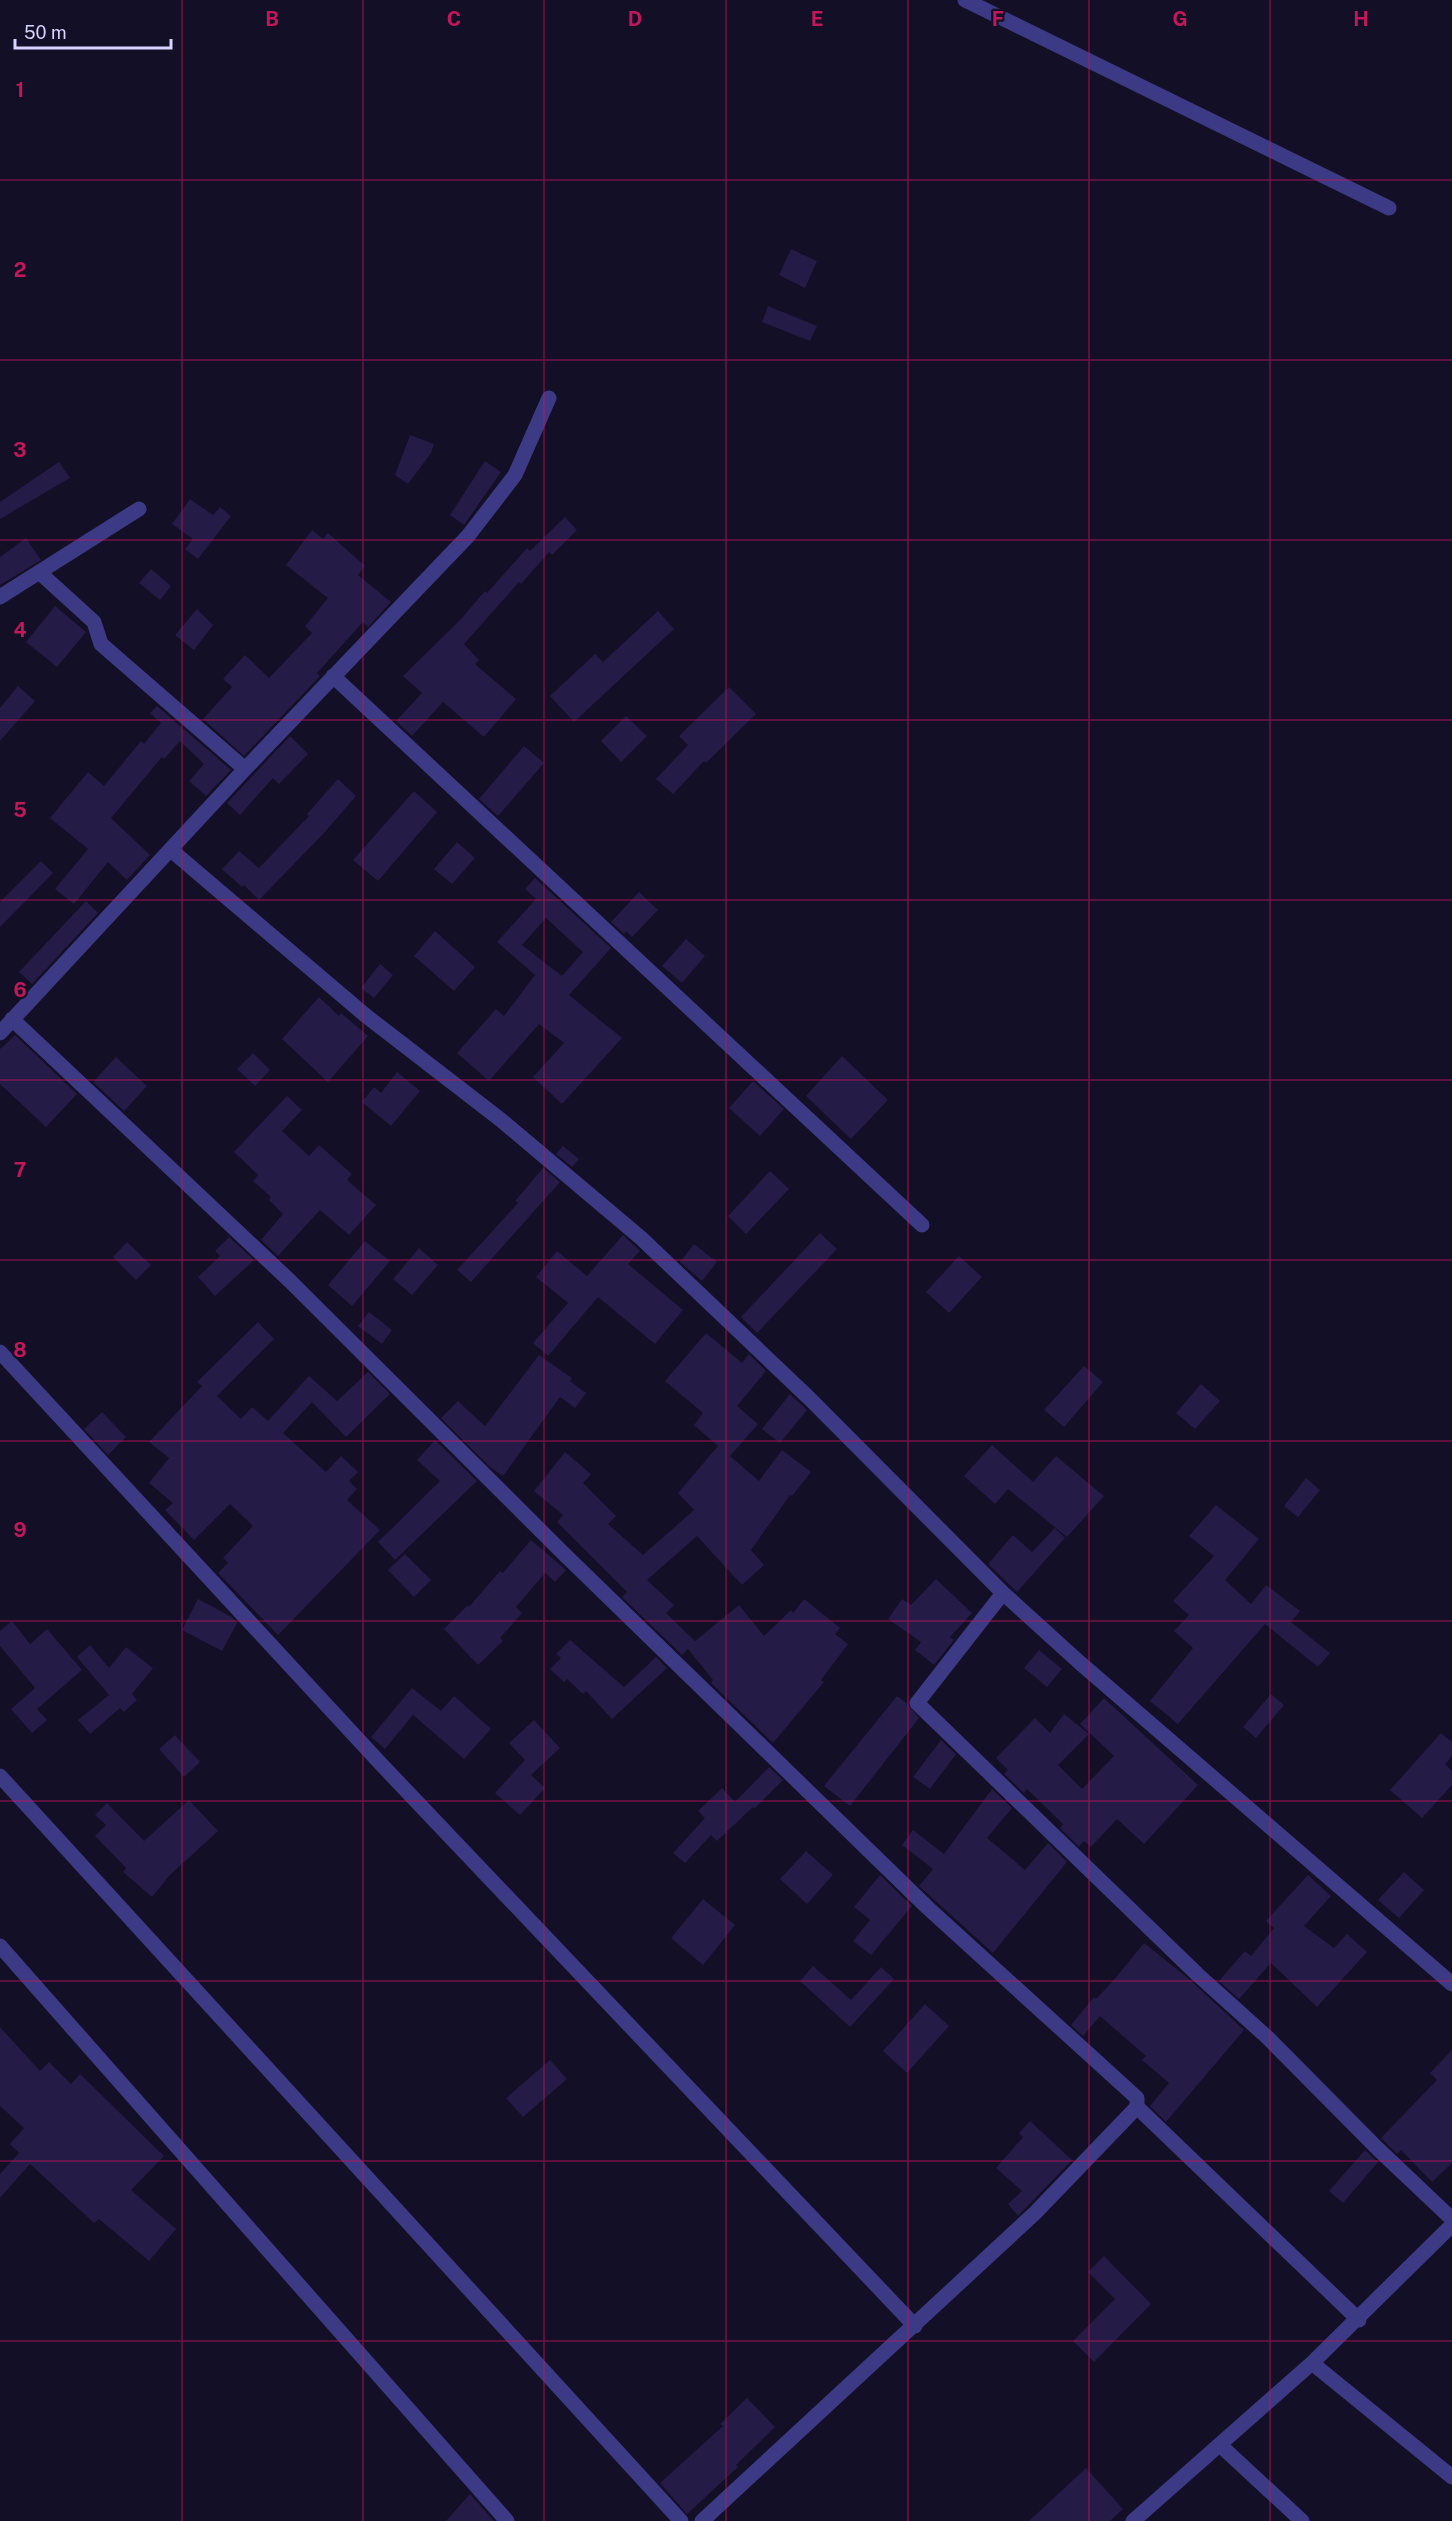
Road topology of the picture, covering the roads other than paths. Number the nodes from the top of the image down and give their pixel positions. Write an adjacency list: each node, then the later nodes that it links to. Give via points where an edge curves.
1 (965, 0): 2 (street)
2 (1389, 208)
3 (549, 398): 7 (street, via 515,475 468,536)
4 (139, 509): 5 (street)
5 (39, 572): 6 (street); 8 (street, via 94,622 101,644)
6 (0, 597)
7 (333, 676): 8 (street); 12 (street)
8 (245, 769): 9 (street)
9 (171, 850): 10 (street); 14 (street, via 364,1015 501,1120 641,1238 810,1399)
10 (12, 1019): 11 (street); 18 (street, via 290,1281 928,1908 1137,2098)
11 (0, 1033)
12 (922, 1225)
13 (0, 1352): 22 (street, via 380,1763)
14 (1003, 1593): 17 (street, via 1096,1678); 19 (street, via 917,1703)
15 (0, 1776): 27 (street)
16 (0, 1946): 26 (street)
17 (1452, 1984)
18 (1137, 2107): 21 (street); 22 (street, via 1035,2213)
19 (1452, 2219)
20 (1452, 2225): 21 (street)
21 (1359, 2320): 23 (street)
22 (915, 2326): 28 (street)
23 (1312, 2363): 24 (street); 25 (street)
24 (1220, 2445): 29 (street); 30 (street)
25 (1452, 2477)
26 (507, 2521)
27 (681, 2521)
28 (702, 2521)
29 (1133, 2521)
30 (1302, 2521)

